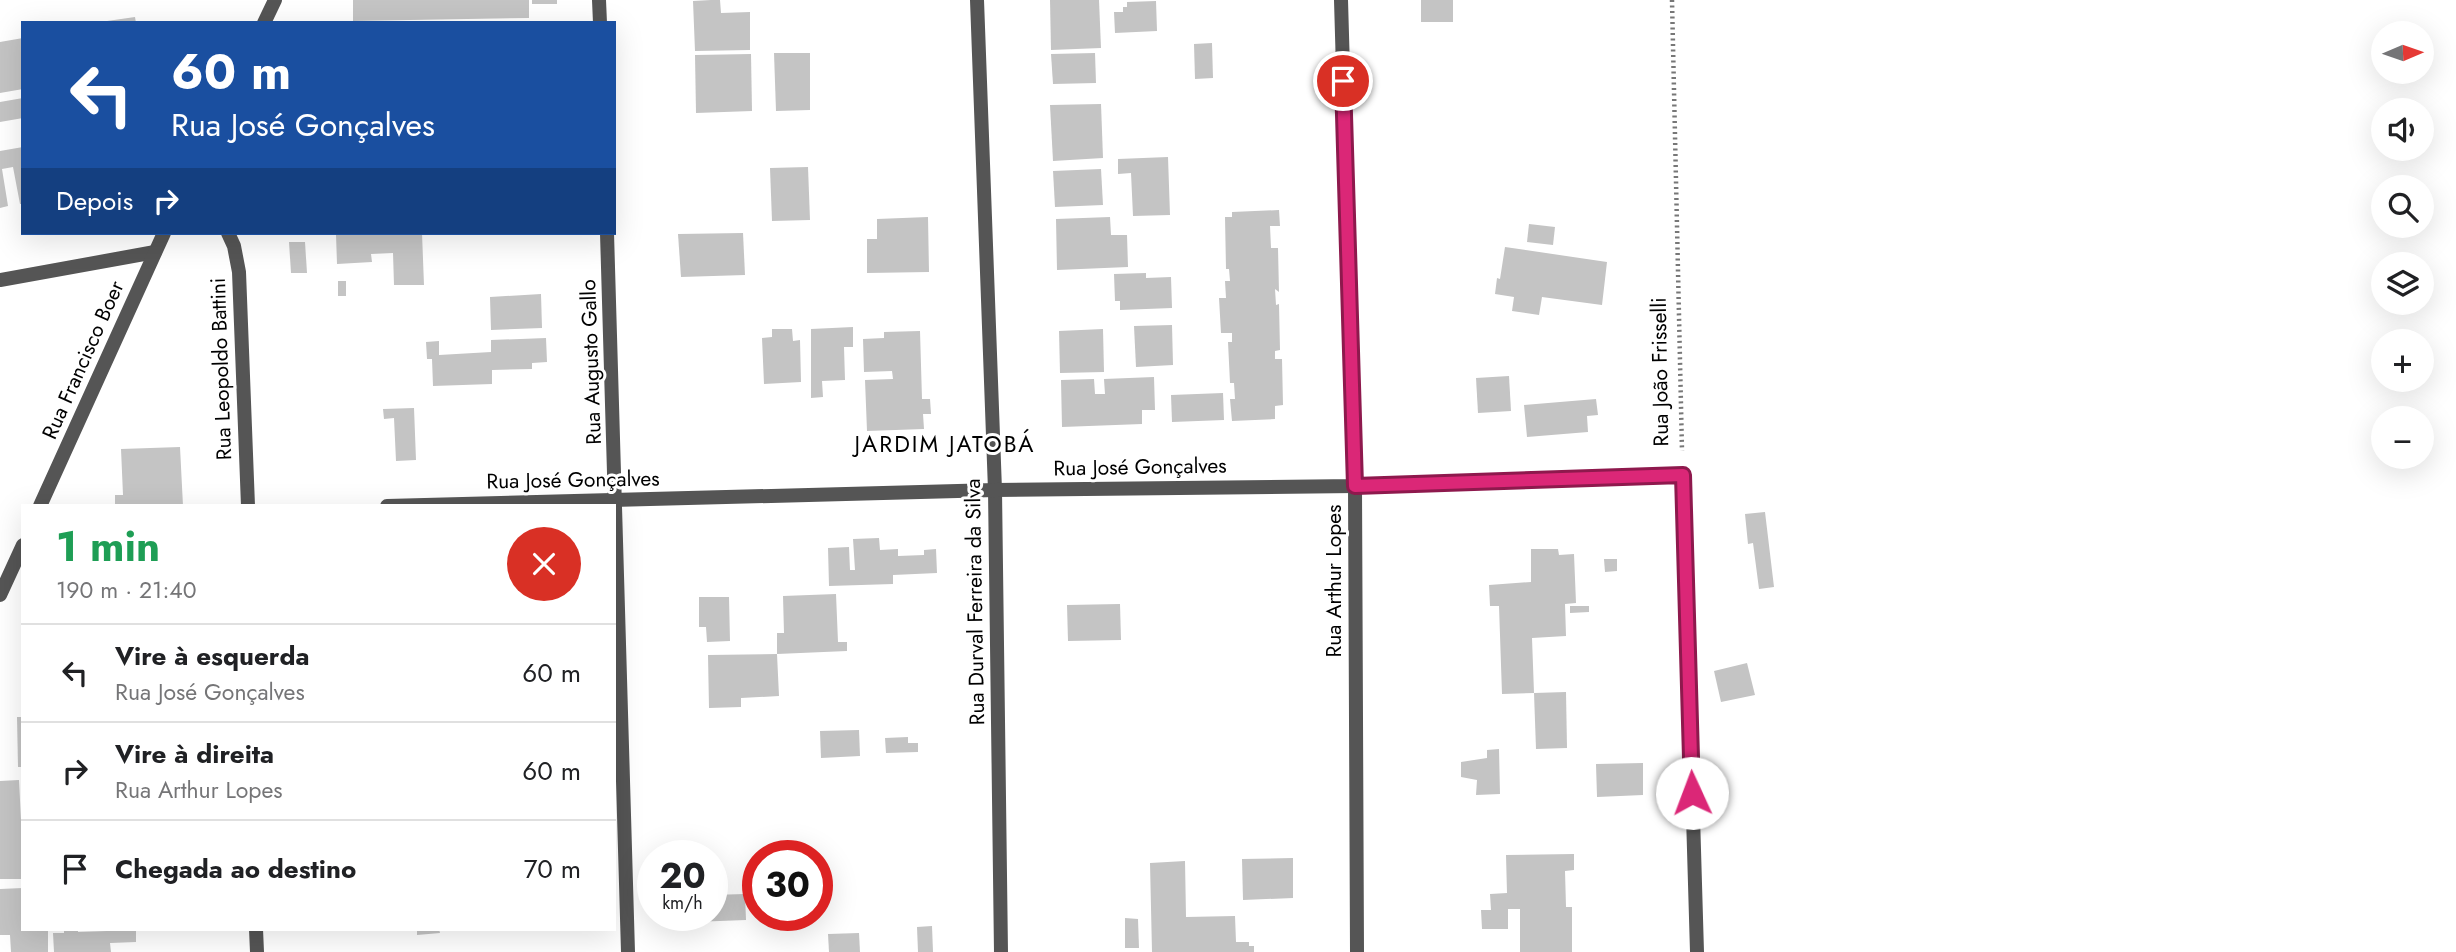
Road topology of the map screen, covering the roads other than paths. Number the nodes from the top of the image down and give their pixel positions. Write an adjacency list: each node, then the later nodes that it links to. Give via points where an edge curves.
1 (275, 0): 5 (street)
2 (599, 0): 6 (street)
3 (977, 0): 14 (street, Rua Durval Ferreira da Silva)
4 (1341, 0): 13 (street, Rua Arthur Lopes)
5 (265, 21)
6 (600, 21)
7 (163, 235): 10 (street, Rua Francisco Boer)
8 (229, 235): 17 (street, Rua Leopoldo Battini, via 239,272)
9 (607, 235): 15 (street, Rua Augusto Gallo)
10 (155, 252): 11 (street); 16 (street, Rua Francisco Boer)
11 (0, 280)
12 (1683, 475): 13 (street, Rua José Gonçalves); 27 (street, Rua João Frisselli)
13 (1355, 486): 14 (street, Rua José Gonçalves); 26 (street, Rua Arthur Lopes)
14 (995, 490): 15 (street, Rua José Gonçalves); 25 (street, Rua Durval Ferreira da Silva)
15 (617, 500): 18 (street, Rua José Gonçalves); 24 (street, Rua Augusto Gallo)
16 (41, 504)
17 (248, 504)
18 (464, 504)
19 (20, 551): 20 (street); 21 (street)
20 (0, 559)
21 (0, 596)
22 (256, 931): 23 (street)
23 (257, 952)
24 (628, 952)
25 (1002, 952)
26 (1357, 952)
27 (1696, 952)

